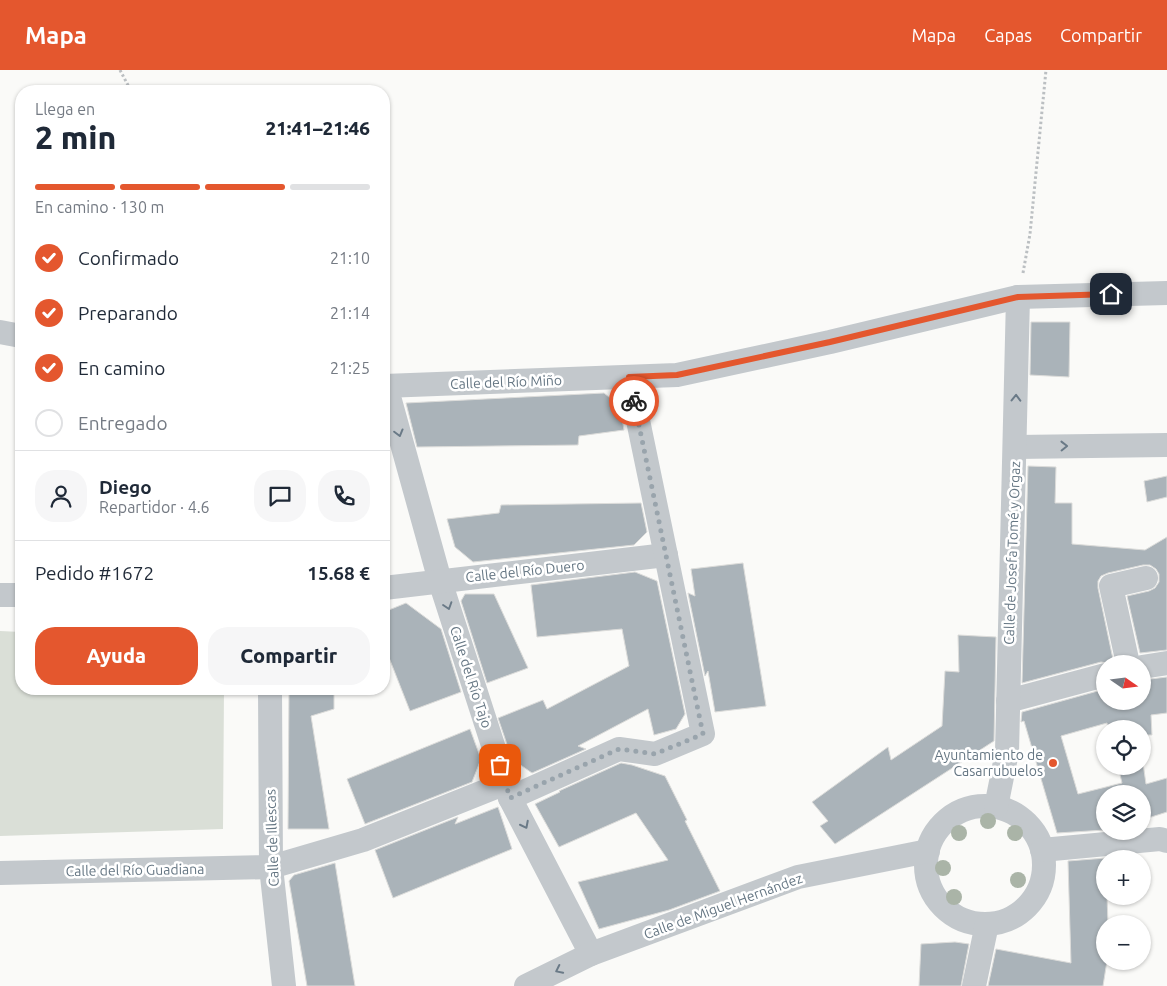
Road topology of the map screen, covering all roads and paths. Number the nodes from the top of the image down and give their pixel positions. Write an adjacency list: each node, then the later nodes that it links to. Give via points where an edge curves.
1 (120, 70): 3 (path)
2 (1046, 70): 5 (path, via 1030,234)
3 (128, 85)
4 (1167, 293): 5 (street, Calle del Río Miño)
5 (1018, 297): 8 (street, Calle del Río Miño, via 677,375); 12 (street, Calle de Josefa Tomé y Orgaz, one-way to 5)
6 (0, 332): 7 (street)
7 (15, 335)
8 (629, 377): 9 (street, Calle del Río Miño); 13 (street)
9 (390, 386)
10 (390, 404): 15 (street, Calle del Río Tajo, one-way to 15)
11 (1167, 445): 12 (street, one-way to 11)
12 (1015, 447): 24 (street, Calle de Josefa Tomé y Orgaz)
13 (666, 555): 15 (street, Calle del Río Duero); 25 (street, Calle del Río Guadiana, via 703,734 655,754 619,749)
14 (1146, 578): 19 (street, via 1111,586)
15 (440, 581): 16 (street, Calle del Río Duero); 25 (street, Calle del Río Tajo, one-way to 25)
16 (390, 587)
17 (0, 595): 18 (street)
18 (15, 595)
19 (1126, 655)
20 (1167, 663): 21 (street)
21 (1151, 666)
22 (1096, 677): 24 (street)
23 (270, 695): 30 (street, Calle de Illescas)
24 (1008, 700): 26 (street, Calle de Josefa Tomé y Orgaz, via 1007,752)
25 (508, 791): 30 (street, Calle del Río Guadiana); 33 (street, Calle del Río Tajo, one-way to 33)
26 (996, 807): 28 (street, via 1012,812 1025,822); 29 (street, via 978,806 961,811 934,835)
27 (1167, 841): 28 (street)
28 (1042, 850): 32 (street, via 1044,868 1032,900 1020,913 1004,921)
29 (928, 851): 32 (street, via 926,869 930,887 939,903 969,922); 33 (street, Calle de Miguel Hernández, via 798,877)
30 (271, 867): 31 (street, Calle del Río Guadiana); 34 (street, Calle de Illescas)
31 (0, 873)
32 (987, 924): 36 (street)
33 (591, 954): 35 (street, Calle de Miguel Hernández, one-way to 35)
34 (284, 986)
35 (526, 986)
36 (974, 986)

